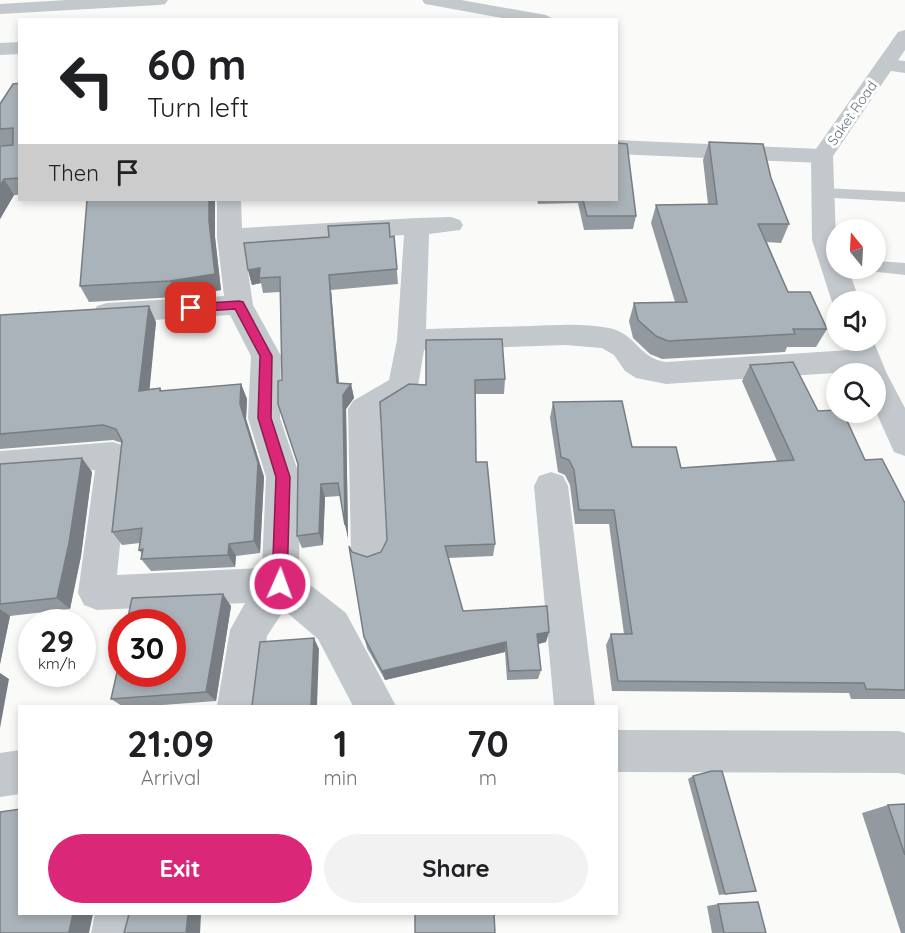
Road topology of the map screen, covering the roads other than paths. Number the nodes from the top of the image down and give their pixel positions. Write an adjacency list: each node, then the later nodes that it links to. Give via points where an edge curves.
1 (159, 0): 3 (street)
2 (431, 0): 4 (street)
3 (0, 9)
4 (534, 18)
5 (905, 36): 8 (street, Saket Road)
6 (18, 48): 7 (street)
7 (0, 49)
8 (895, 66): 10 (street, Saket Road)
9 (618, 147): 10 (street)
10 (822, 156): 11 (street, Saket Road)
11 (823, 193): 12 (lane); 17 (street, Saket Road)
12 (905, 197)
13 (229, 201): 16 (street)
14 (451, 225): 15 (street)
15 (417, 226): 16 (street); 22 (street)
16 (230, 237): 20 (street)
17 (826, 242)
18 (886, 268): 19 (lane)
19 (905, 269)
20 (239, 305): 21 (street); 29 (street, via 266,356 264,418 283,477)
21 (84, 315)
22 (411, 340): 23 (street, via 565,335 608,338 646,370 666,373); 28 (street, via 403,386 364,409)
23 (826, 366)
24 (886, 398): 25 (street)
25 (903, 431)
26 (0, 464): 29 (street, via 113,455 97,592)
27 (551, 486): 32 (street)
28 (369, 551)
29 (280, 584): 30 (street, via 249,630); 31 (street, via 332,626)
30 (237, 705)
31 (374, 705)
32 (575, 705)
33 (618, 751): 34 (street)
34 (903, 751)
35 (18, 772): 36 (street)
36 (0, 775)
37 (119, 915): 38 (street)
38 (115, 933)

